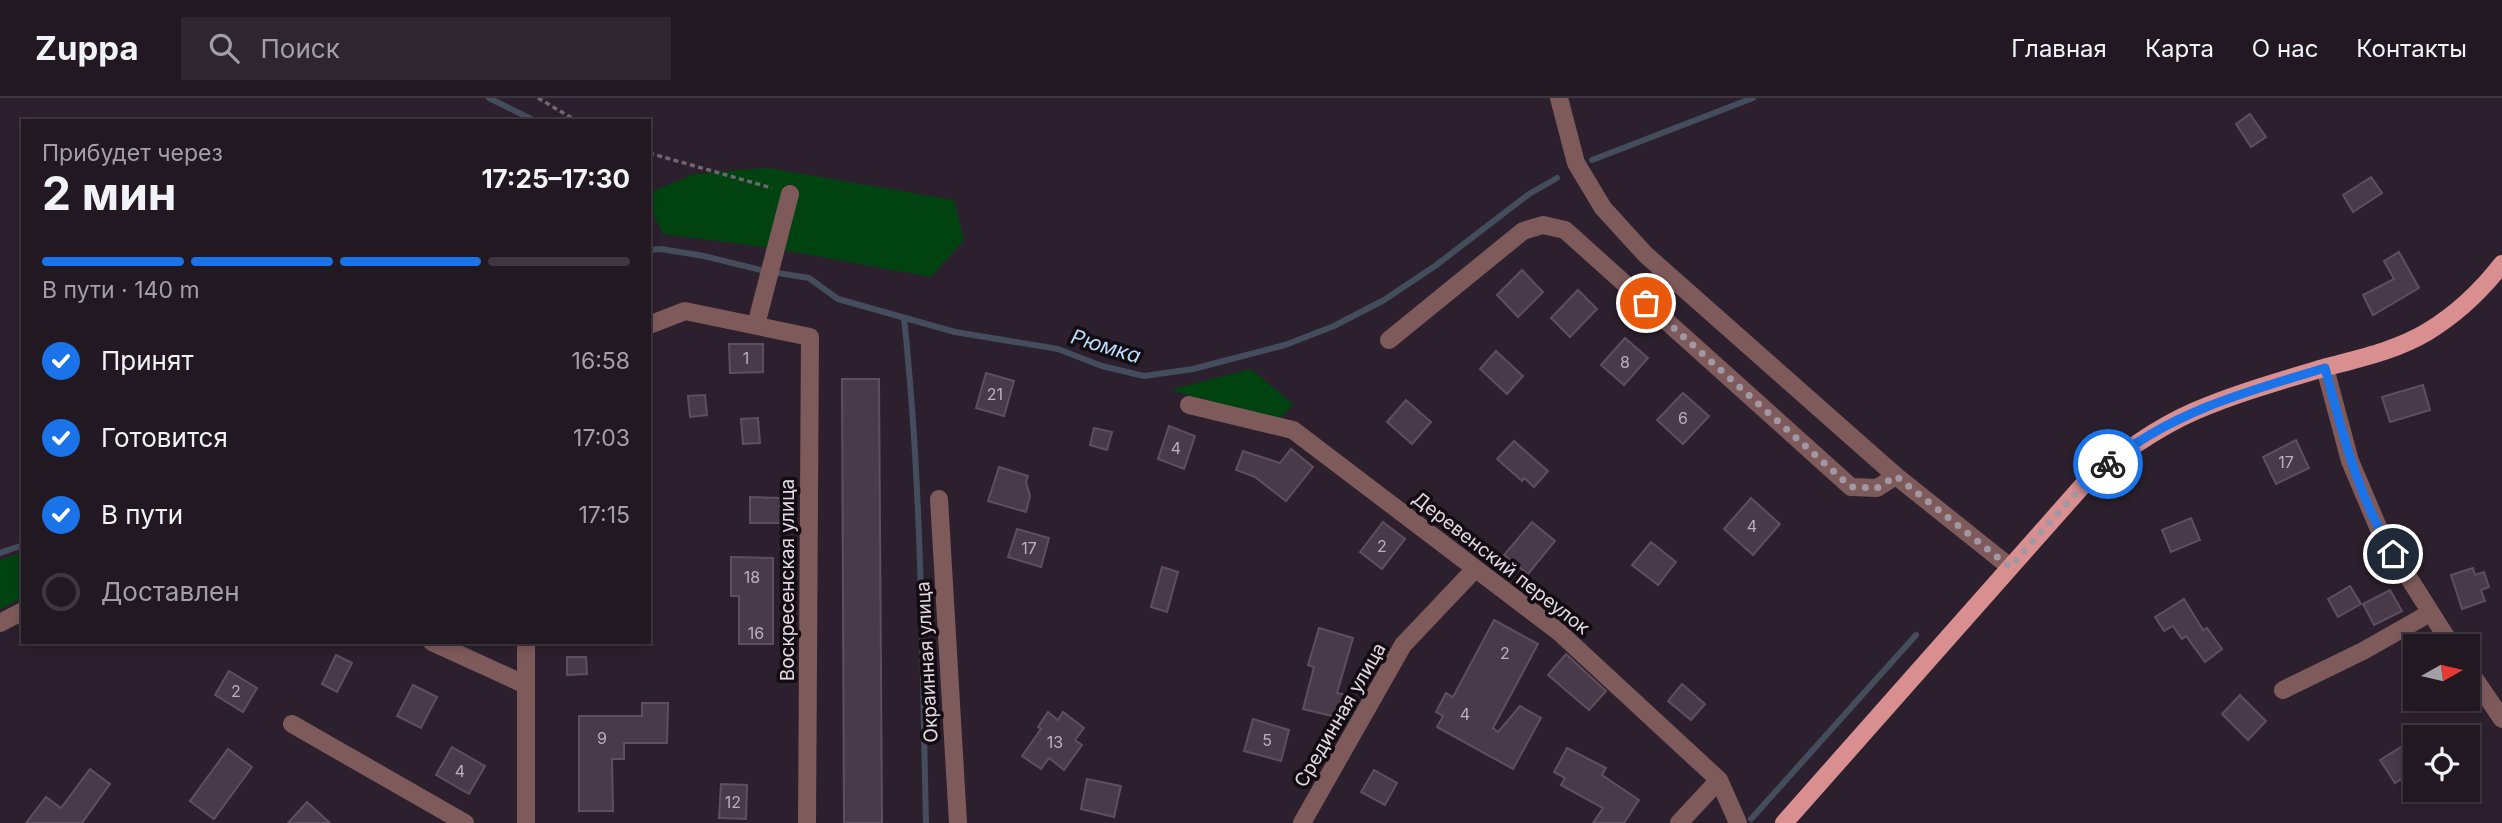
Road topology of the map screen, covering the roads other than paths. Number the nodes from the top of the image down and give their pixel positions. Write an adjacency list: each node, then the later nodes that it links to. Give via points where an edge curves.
1 (1559, 98): 9 (street, via 1576,163 1603,208 1686,292)
2 (790, 194): 5 (street)
3 (2502, 264): 7 (main road, via 2474,297 2425,334 2380,353)
4 (651, 324): 5 (street, via 685,311)
5 (756, 326): 27 (street, Воскресенская улица, via 810,337)
6 (1389, 340): 9 (street, via 1523,231 1544,225 1565,230 1851,487 1877,488)
7 (2325, 368): 11 (main road, via 2240,394 2160,428 2084,484); 14 (street, via 2350,461 2381,534)
8 (1189, 405): 12 (street, Деревенский переулок, via 1293,430)
9 (1896, 476): 11 (street)
10 (939, 499): 28 (street, Окраинная улица)
11 (2010, 567): 32 (main road)
12 (1475, 569): 24 (street, Деревенский переулок, via 1559,632); 29 (street, Срединная улица, via 1404,645)
13 (21, 612): 15 (street)
14 (2430, 613): 16 (street); 21 (street)
15 (0, 622)
16 (2444, 634)
17 (436, 644): 19 (street)
18 (526, 644): 19 (street)
19 (526, 685): 26 (street)
20 (2480, 687): 22 (street)
21 (2283, 690)
22 (2502, 719)
23 (292, 724): 25 (street)
24 (1719, 780): 30 (street); 31 (street, Деревенский переулок)
25 (465, 823)
26 (526, 823)
27 (807, 823)
28 (958, 823)
29 (1302, 823)
30 (1679, 823)
31 (1738, 823)
32 (1784, 823)

